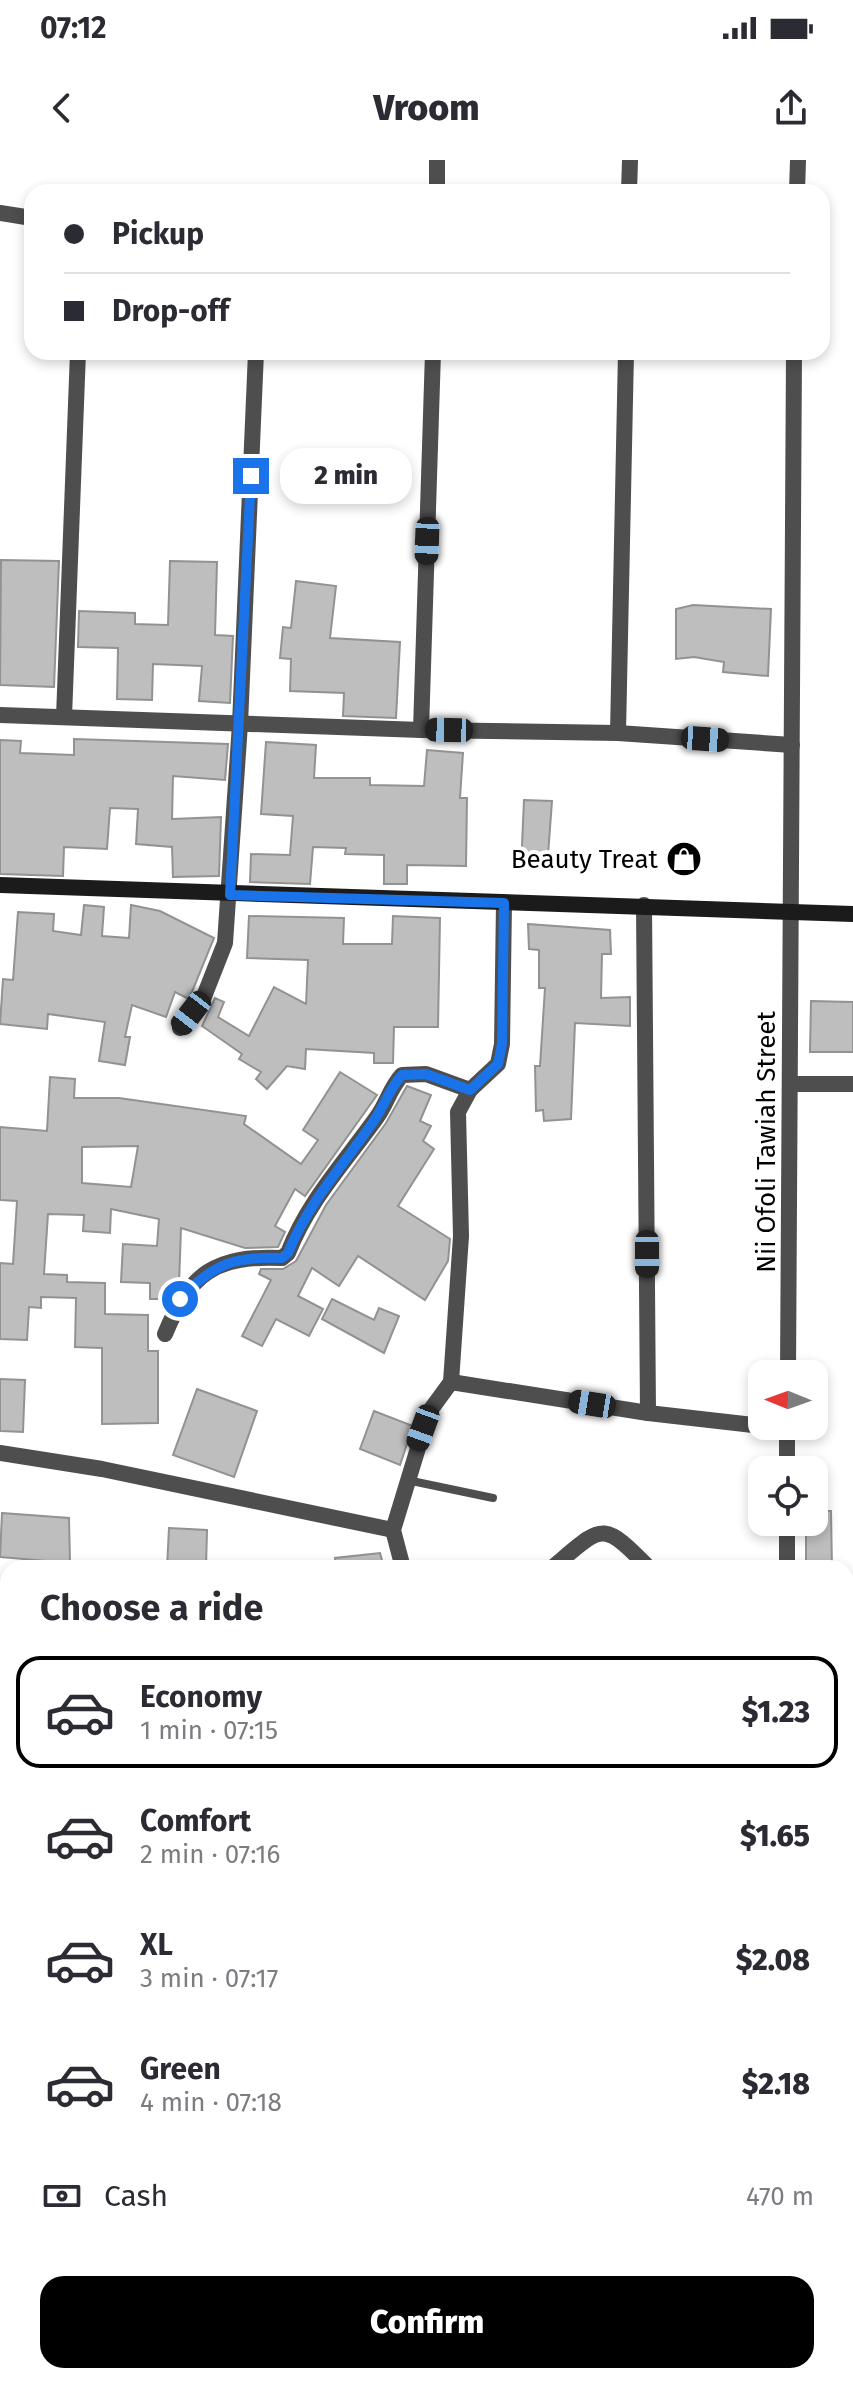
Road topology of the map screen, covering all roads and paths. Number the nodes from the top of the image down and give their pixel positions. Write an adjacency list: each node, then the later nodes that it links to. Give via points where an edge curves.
1 (437, 160): 4 (street)
2 (630, 160): 5 (street)
3 (798, 160): 6 (street)
4 (437, 184)
5 (629, 184)
6 (797, 184)
7 (0, 213): 8 (street)
8 (24, 217)
9 (78, 360): 15 (street)
10 (256, 360): 16 (street)
11 (433, 360): 17 (street)
12 (626, 360): 18 (street)
13 (794, 360): 19 (street, Nii Ofoli Tawiah Street)
14 (0, 715): 15 (street)
15 (64, 717): 16 (street)
16 (240, 724): 17 (street); 21 (street)
17 (421, 730): 18 (street)
18 (618, 733): 19 (street)
19 (792, 745): 24 (street, Nii Ofoli Tawiah Street)
20 (0, 885): 21 (street)
21 (230, 895): 22 (street); 26 (street, via 225,943 203,999)
22 (504, 903): 23 (street); 29 (street, via 502,1044 498,1064)
23 (644, 905): 24 (street); 33 (street)
24 (790, 911): 25 (street); 27 (street, Nii Ofoli Tawiah Street)
25 (853, 914)
26 (180, 1028)
27 (791, 1084): 28 (street); 31 (street, Nii Ofoli Tawiah Street)
28 (853, 1084)
29 (470, 1090): 30 (street, via 426,1074 402,1075 382,1111 322,1190 288,1253 282,1258 243,1257 204,1273 180,1299); 32 (street, via 458,1112 461,1236)
30 (165, 1334)
31 (788, 1360)
32 (451, 1382): 33 (street); 36 (street, via 429,1412)
33 (648, 1413): 34 (street)
34 (748, 1424)
35 (0, 1453): 38 (street)
36 (406, 1480): 37 (lane); 38 (street)
37 (493, 1498)
38 (393, 1530): 40 (street)
39 (787, 1536): 43 (street)
40 (401, 1560)
41 (561, 1560): 42 (street, via 598,1532 618,1536)
42 (641, 1560)
43 (787, 1560)

